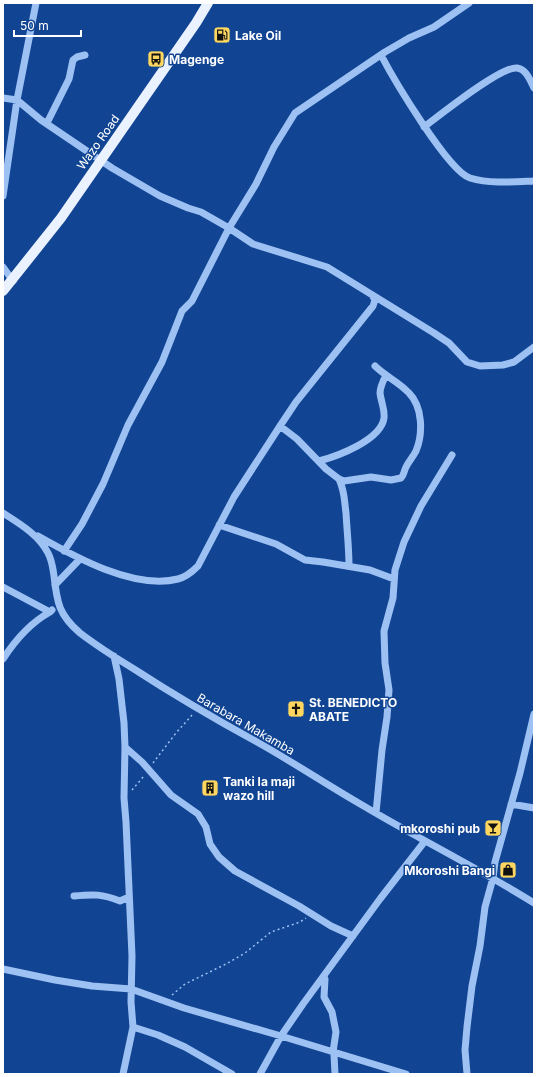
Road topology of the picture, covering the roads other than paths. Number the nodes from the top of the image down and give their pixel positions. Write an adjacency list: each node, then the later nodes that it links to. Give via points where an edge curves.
1 (36, 3): 8 (street)
2 (208, 3): 11 (main road, Wazo Road)
3 (469, 3): 5 (street, via 434,27)
4 (85, 55): 9 (street, via 73,60 69,79)
5 (380, 55): 10 (street); 14 (street, via 295,113)
6 (534, 88): 10 (street, via 522,70 505,70)
7 (3, 98): 8 (street)
8 (17, 100): 9 (street); 13 (street)
9 (47, 123): 11 (street)
10 (424, 127): 12 (street, via 461,173 469,178 502,182)
11 (101, 160): 14 (street, via 160,196 201,212); 16 (main road, Wazo Road, via 61,218)
12 (534, 181)
13 (3, 196)
14 (229, 228): 18 (street, via 253,244 327,267); 29 (street, via 192,301 182,311 162,362 128,425 103,484)
15 (3, 267): 16 (street)
16 (13, 280): 17 (main road, Wazo Road)
17 (3, 292)
18 (372, 295): 19 (street, via 434,333 467,362 480,366 503,365 514,362); 22 (street, via 375,300 373,306)
19 (534, 347)
20 (375, 366): 21 (street)
21 (386, 375): 24 (street, via 380,393 384,419 380,428 364,442); 25 (street, via 414,399 418,408 420,437 416,452 401,478 391,480 371,477 344,481)
22 (280, 426): 24 (street); 27 (street)
23 (452, 455): 32 (street, via 420,506 404,542)
24 (319, 461): 25 (street)
25 (339, 479): 31 (street, via 345,495)
26 (3, 513): 28 (street, Barabara Makamba)
27 (219, 525): 30 (street, via 198,566 190,574 179,579 140,580); 31 (street, via 276,544 305,560)
28 (32, 533): 29 (street); 33 (street, Barabara Makamba, via 49,555)
29 (64, 551): 30 (street)
30 (80, 559): 33 (street)
31 (349, 566): 32 (street)
32 (394, 579): 43 (street, via 393,598 384,631 389,690)
33 (55, 584): 35 (street, Barabara Makamba)
34 (3, 587): 36 (street)
35 (58, 605): 36 (street); 37 (street, Barabara Makamba, via 70,623)
36 (50, 612): 38 (street, via 17,638)
37 (114, 656): 40 (street, via 121,690); 43 (street, Barabara Makamba)
38 (3, 659)
39 (534, 714): 41 (street)
40 (125, 747): 47 (street, via 124,798); 49 (street, via 171,795 198,814 206,826 210,844 219,857 235,871 330,926)
41 (511, 804): 42 (street); 45 (street)
42 (534, 808)
43 (376, 814): 44 (street, Barabara Makamba)
44 (425, 841): 45 (street, Barabara Makamba); 49 (street)
45 (493, 878): 48 (street, Barabara Makamba); 61 (street, via 485,907 472,986 466,1042)
46 (74, 896): 47 (street, via 95,894 120,901)
47 (129, 897): 52 (street)
48 (534, 903)
49 (353, 936): 51 (street)
50 (3, 969): 52 (street, via 92,986)
51 (324, 976): 54 (street); 55 (street, via 324,997 332,1012 336,1032)
52 (131, 989): 53 (street); 54 (street, via 184,1008)
53 (133, 1027): 56 (street); 57 (street, via 185,1046)
54 (282, 1036): 55 (street); 58 (street)
55 (333, 1052): 59 (street); 60 (street)
56 (123, 1074)
57 (232, 1074)
58 (260, 1074)
59 (335, 1074)
60 (406, 1074)
61 (467, 1074)

